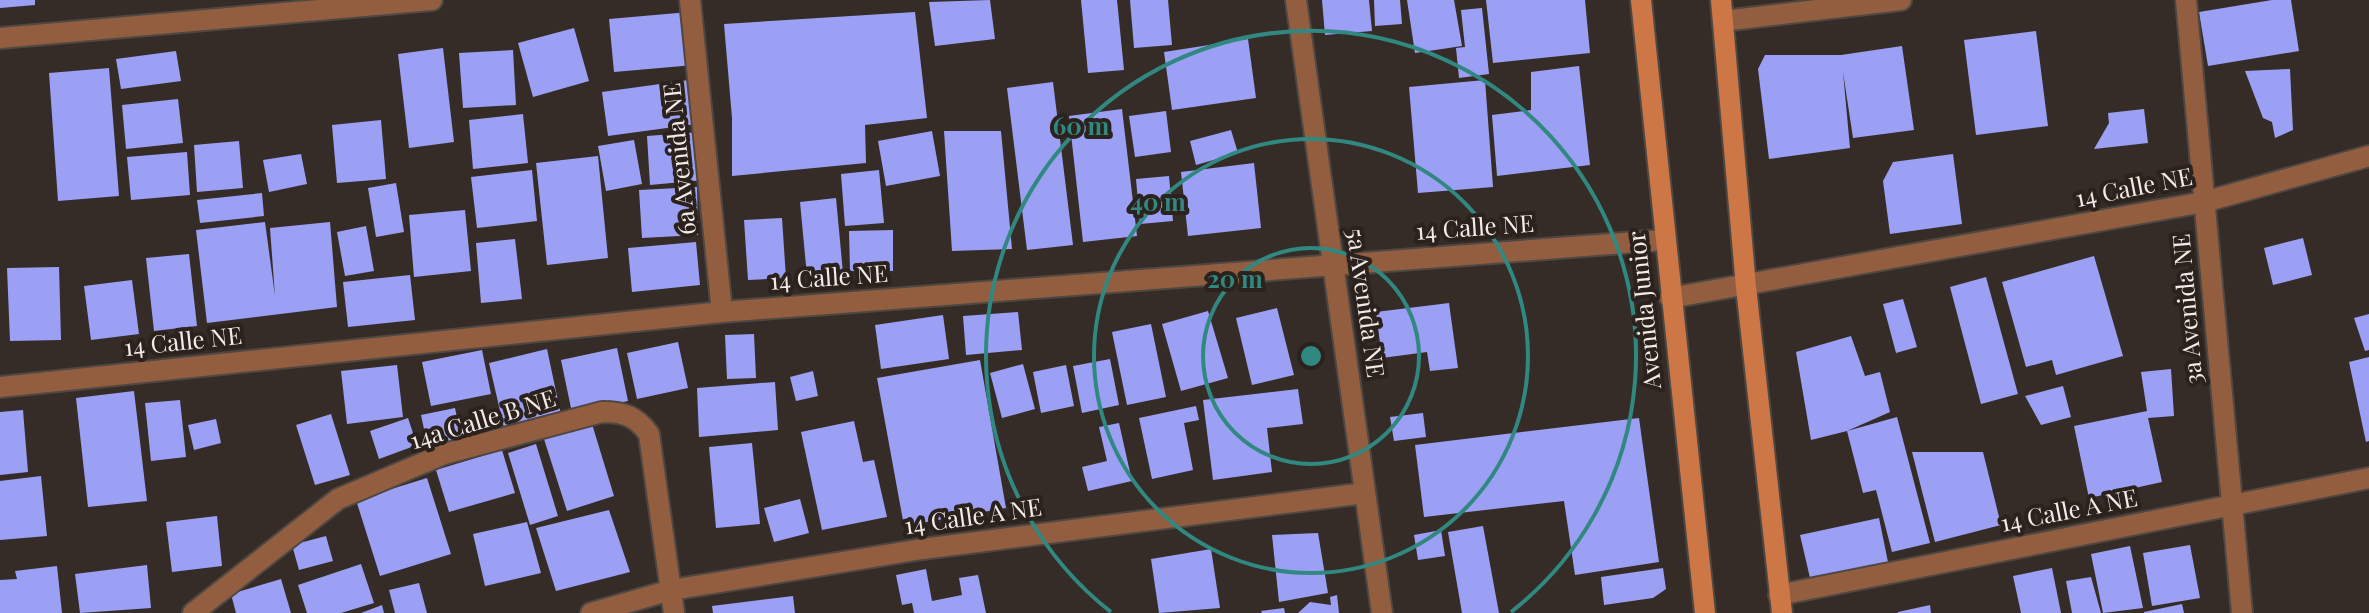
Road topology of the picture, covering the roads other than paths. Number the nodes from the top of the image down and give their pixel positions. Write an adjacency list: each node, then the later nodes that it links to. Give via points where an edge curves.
1 (432, 0): 9 (street)
2 (690, 0): 16 (street, 6a Avenida NE)
3 (1296, 0): 13 (street, 5a Avenida NE)
4 (1641, 0): 12 (main road, Avenida Junior)
5 (1721, 0): 8 (main road)
6 (1901, 0): 8 (street)
7 (2186, 0): 11 (street, 3a Avenida NE)
8 (1723, 21): 14 (main road)
9 (0, 38)
10 (2369, 156): 11 (street, 14 Calle NE)
11 (2204, 202): 14 (street, 14 Calle NE); 20 (street, 3a Avenida NE)
12 (1663, 240): 13 (street, 14 Calle NE); 15 (main road, Avenida Junior)
13 (1333, 265): 16 (street, 14 Calle NE); 19 (street, 5a Avenida NE)
14 (1746, 287): 15 (street, 14 Calle NE); 22 (main road)
15 (1670, 298): 27 (main road, Avenida Junior)
16 (722, 312): 17 (street, 14 Calle NE)
17 (0, 387)
18 (2369, 478): 20 (street, 14 Calle A NE)
19 (1365, 493): 21 (street, 14 Calle A NE, via 922,549); 26 (street, 5a Avenida NE)
20 (2233, 505): 22 (street, 14 Calle A NE); 28 (street, 3a Avenida NE)
21 (671, 590): 23 (street, 14a Calle B NE, via 649,434 639,420 623,412 602,412 444,454 338,499); 24 (street, 14 Calle A NE); 25 (street)
22 (1780, 604)
23 (193, 613)
24 (591, 613)
25 (674, 613)
26 (1382, 613)
27 (1705, 613)
28 (2242, 613)

